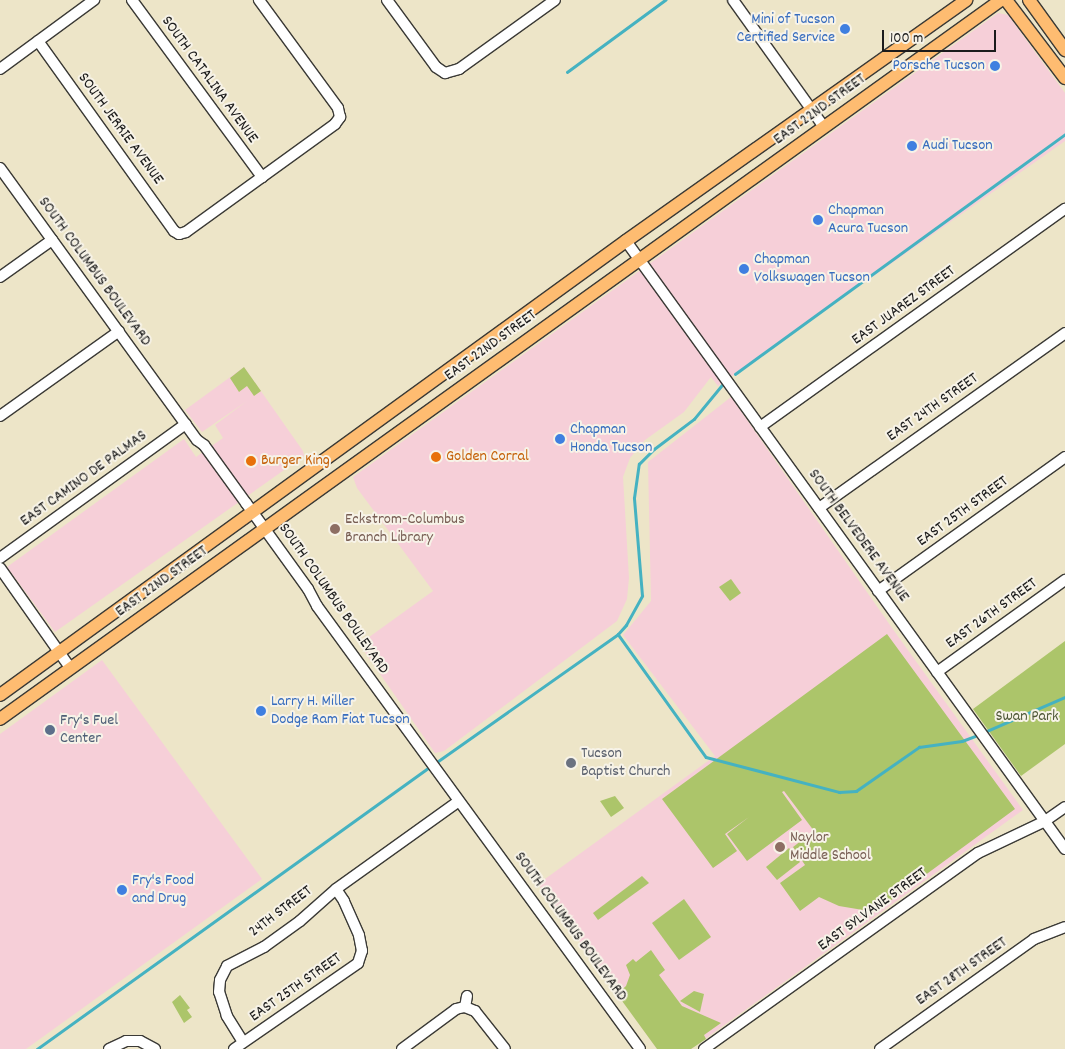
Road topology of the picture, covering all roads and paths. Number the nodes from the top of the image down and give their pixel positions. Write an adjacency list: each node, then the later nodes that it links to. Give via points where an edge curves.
1 (94, 0): 11 (street)
2 (132, 0): 18 (street, SOUTH CATALINA AVENUE)
3 (259, 0): 18 (street, via 338,108 341,120)
4 (387, 0): 5 (street, via 445,75 459,69)
5 (555, 0)
6 (733, 0): 15 (street)
7 (966, 0): 15 (main road, EAST 22ND STREET)
8 (1001, 0): 16 (main road, EAST 22ND STREET)
9 (1006, 0): 14 (main road)
10 (1028, 0): 12 (main road)
11 (38, 41): 13 (street); 18 (street, SOUTH JERRIE AVENUE, via 174,231 186,232)
12 (1065, 50)
13 (0, 69)
14 (1065, 78)
15 (811, 109): 16 (street); 21 (main road, EAST 22ND STREET)
16 (824, 127): 22 (main road, EAST 22ND STREET)
17 (0, 168): 20 (street, SOUTH COLUMBUS BOULEVARD)
18 (262, 177)
19 (1065, 209): 28 (street, EAST JUAREZ STREET)
20 (52, 240): 23 (street); 24 (street, SOUTH COLUMBUS BOULEVARD)
21 (626, 241): 22 (street, SOUTH BELVEDERE AVENUE); 31 (main road, EAST 22ND STREET)
22 (639, 259): 28 (street, SOUTH BELVEDERE AVENUE); 32 (main road, EAST 22ND STREET)
23 (0, 277)
24 (119, 331): 26 (street); 27 (street, SOUTH COLUMBUS BOULEVARD)
25 (1065, 333): 30 (street, EAST 24TH STREET)
26 (0, 416)
27 (186, 424): 31 (street, SOUTH COLUMBUS BOULEVARD); 33 (street, EAST CAMINO DE PALMAS)
28 (760, 427): 30 (street, SOUTH BELVEDERE AVENUE)
29 (1065, 457): 36 (street, EAST 25TH STREET)
30 (819, 508): 36 (street, SOUTH BELVEDERE AVENUE)
31 (253, 512): 32 (street, SOUTH COLUMBUS BOULEVARD); 37 (main road, EAST 22ND STREET)
32 (264, 528): 38 (main road, EAST 22ND STREET); 42 (street, SOUTH COLUMBUS BOULEVARD)
33 (0, 558)
34 (0, 568): 37 (street)
35 (1065, 580): 39 (street, EAST 26TH STREET)
36 (878, 591): 39 (street, SOUTH BELVEDERE AVENUE)
37 (60, 652): 38 (street); 40 (main road, EAST 22ND STREET)
38 (71, 668): 41 (main road, EAST 22ND STREET)
39 (937, 672): 44 (street, SOUTH BELVEDERE AVENUE)
40 (0, 695)
41 (0, 719)
42 (458, 799): 46 (street, 24TH STREET, via 421,823 418,829); 54 (street, SOUTH COLUMBUS BOULEVARD)
43 (1065, 807): 44 (street, EAST SYLVANE STREET)
44 (1045, 821): 45 (street, SOUTH BELVEDERE AVENUE); 55 (street, EAST SYLVANE STREET, via 978,853)
45 (1065, 849)
46 (336, 889): 48 (street, 24TH STREET, via 300,921 264,947 234,961 224,972 219,992 227,1016); 48 (street, EAST 25TH STREET, via 359,935 362,950 358,963)
47 (1065, 927): 56 (street, EAST 28TH STREET, via 1034,939)
48 (243, 1042): 51 (street, EAST 25TH STREET)
49 (109, 1049): 50 (street, via 126,1042 140,1041)
50 (155, 1049)
51 (234, 1049)
52 (402, 1049): 53 (street, via 466,1001)
53 (505, 1049)
54 (640, 1049)
55 (704, 1049)
56 (880, 1049)

